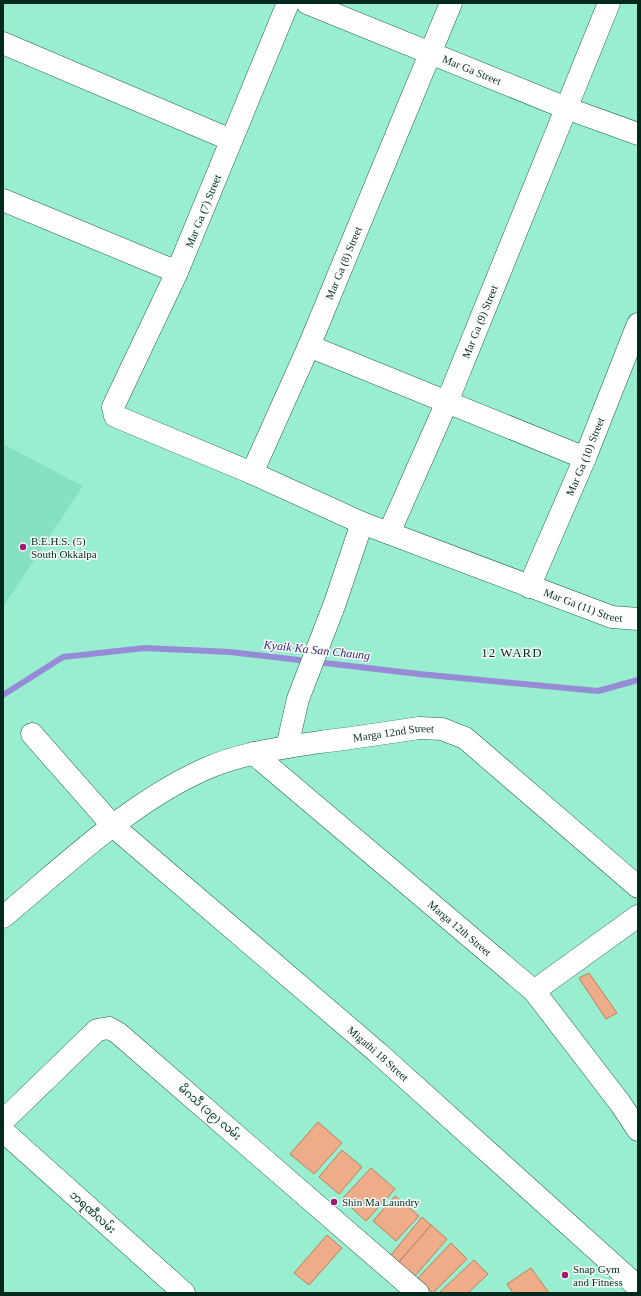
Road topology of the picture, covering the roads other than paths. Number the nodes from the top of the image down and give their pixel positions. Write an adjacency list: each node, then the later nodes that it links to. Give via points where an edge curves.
1 (288, 3): 9 (street, Mar Ga (7) Street)
2 (307, 3): 6 (street, Mar Ga Street)
3 (451, 3): 6 (street, Mar Ga (8) Street)
4 (609, 3): 7 (street, Mar Ga (9) Street)
5 (3, 43): 9 (street)
6 (432, 53): 7 (street, Mar Ga Street); 13 (street, Mar Ga (8) Street)
7 (566, 108): 8 (street, Mar Ga Street); 14 (street, Mar Ga (9) Street)
8 (638, 134)
9 (231, 140): 11 (street, Mar Ga (7) Street)
10 (3, 200): 11 (street)
11 (177, 272): 15 (street, Mar Ga (7) Street, via 113,407)
12 (638, 324): 16 (street, Mar Ga (10) Street)
13 (309, 346): 14 (street); 17 (street, Mar Ga (8) Street)
14 (446, 402): 16 (street); 19 (street, Mar Ga (9) Street)
15 (115, 416): 17 (street, Mar Ga (11) Street)
16 (585, 458): 20 (street, Mar Ga (10) Street)
17 (252, 473): 18 (street, Mar Ga (11) Street)
18 (362, 523): 19 (street, Mar Ga (11) Street); 23 (street, via 298,699)
19 (390, 533): 20 (street, Mar Ga (11) Street)
20 (529, 586): 21 (street, Mar Ga (11) Street, via 612,617)
21 (638, 619)
22 (32, 734): 25 (street, Migathi 18 Street)
23 (287, 747): 24 (street, Marga 12nd Street); 26 (street, Marga 12nd Street, via 419,728 442,729 465,738)
24 (253, 753): 25 (street, Marga 12nd Street, via 206,768 173,785); 29 (street, Marga 12th Street)
25 (113, 826): 28 (street, Marga 12nd Street); 33 (street, Migathi 18 Street, via 377,1052)
26 (638, 887)
27 (638, 916): 29 (street)
28 (3, 917)
29 (534, 991): 31 (street, Marga 12th Street)
30 (3, 1121): 35 (street, မိဂသီ (၁၉) လမ်း, via 97,1030 109,1028 118,1033)
31 (638, 1130)
32 (3, 1131): 34 (street, ဘရဏီလမ်း)
33 (631, 1286)
34 (184, 1293)
35 (418, 1293)

